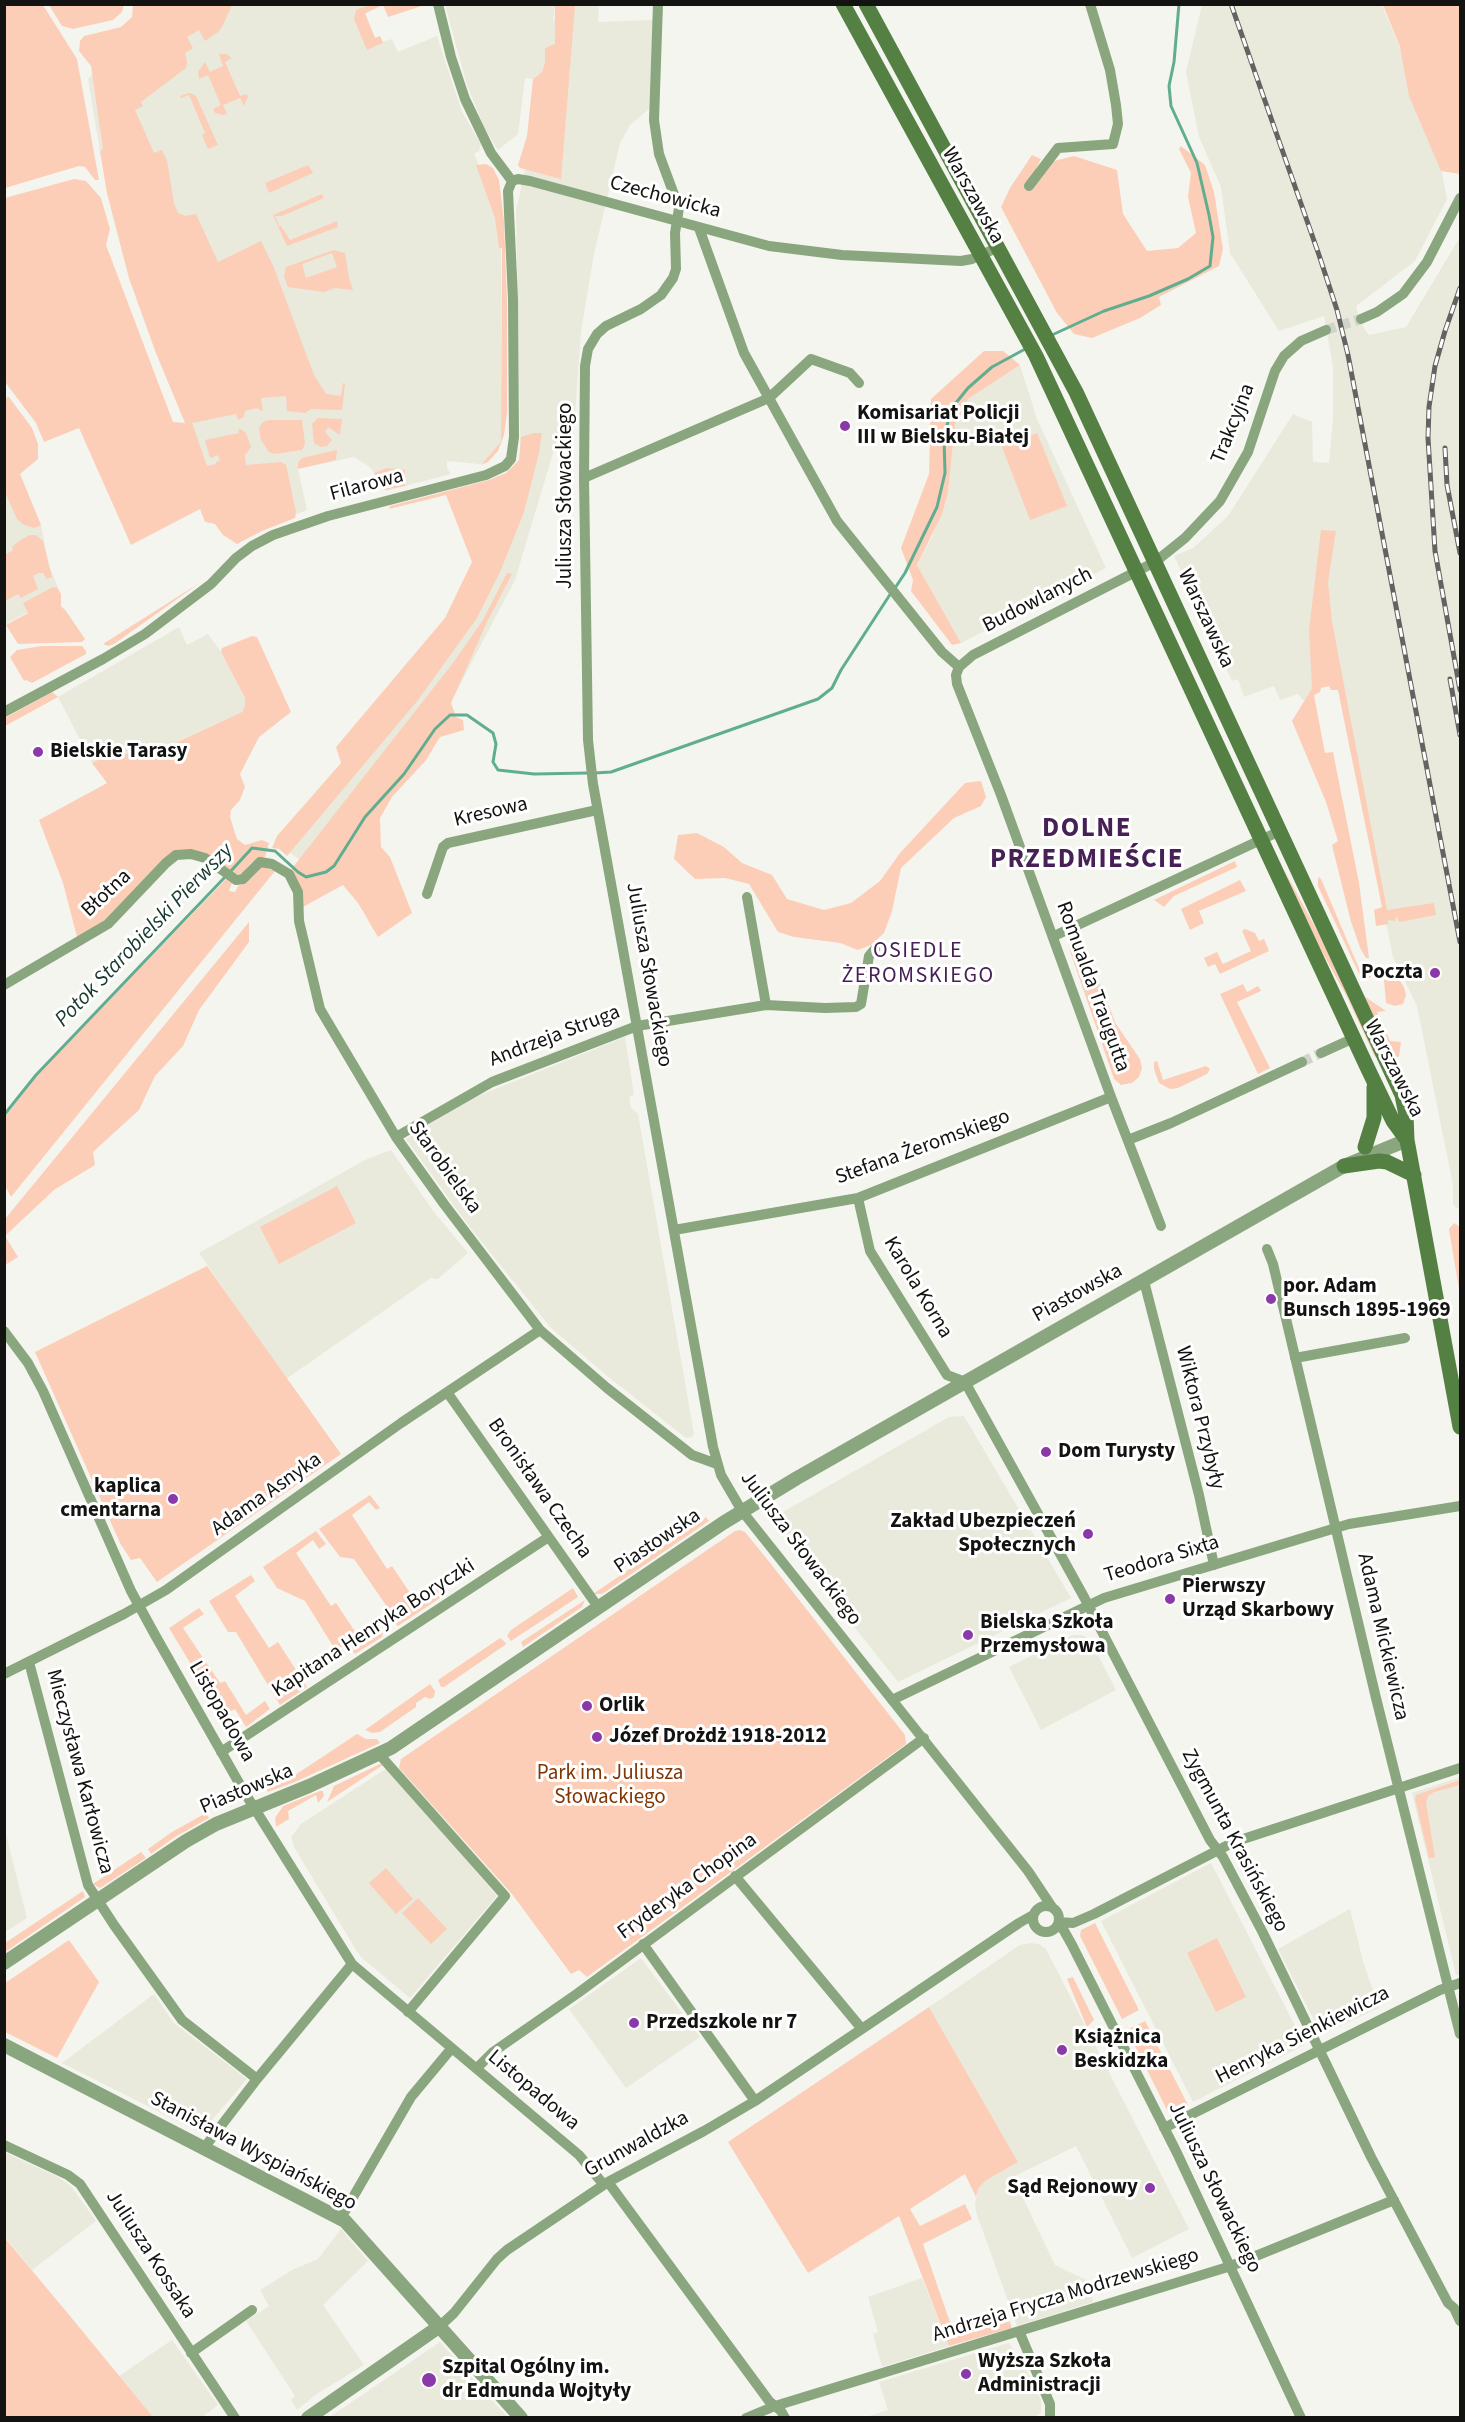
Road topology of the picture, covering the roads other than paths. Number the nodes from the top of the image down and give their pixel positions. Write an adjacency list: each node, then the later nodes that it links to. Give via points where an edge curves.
1 (438, 4): 6 (street, via 468,107 491,153)
2 (658, 4): 9 (street, Juliusza Słowackiego, via 654,120 658,154 679,208)
3 (843, 4): 12 (main road, Warszawska)
4 (866, 4): 11 (main road, Warszawska)
5 (1089, 4): 7 (street, via 1114,93 1118,124 1113,144 1058,148)
6 (512, 181): 9 (street, Czechowicka, via 530,181); 21 (street, Filarowa, via 508,191 514,437 511,459 505,466 486,475 328,516 273,535 236,558 211,584 144,633)
7 (1029, 186)
8 (1461, 198): 13 (street, via 1427,262 1403,294)
9 (677, 221): 10 (street, Czechowicka); 17 (street, Juliusza Słowackiego, via 676,269 668,286 652,302 606,326 588,349)
10 (699, 228): 12 (street, Czechowicka, via 769,246 842,255 961,261); 16 (street, via 744,353)
11 (999, 247): 12 (street, Czechowicka); 18 (main road, Warszawska, via 1050,342)
12 (981, 256): 19 (main road, Warszawska, via 1033,350)
13 (1361, 319)
14 (1326, 330): 18 (street, Trakcyjna, via 1301,341 1284,356 1275,371 1248,452 1220,501 1185,538)
15 (859, 383): 16 (street, via 850,373 811,359)
16 (769, 399): 17 (street); 20 (street, via 837,521 942,652)
17 (584, 478): 22 (street, Juliusza Słowackiego, via 590,761)
18 (1155, 562): 19 (street, Warszawska); 23 (main road, Warszawska)
19 (1137, 572): 20 (street, Budowlanych, via 973,655); 24 (main road, Warszawska)
20 (959, 667): 28 (street, Romualda Traugutta, via 957,684)
21 (4, 712)
22 (597, 810): 26 (street, Kresowa, via 448,843 443,847); 32 (street, Juliusza Słowackiego)
23 (1280, 831): 24 (street); 40 (main road, Warszawska, via 1402,1095)
24 (1262, 839): 28 (street); 33 (main road, Warszawska)
25 (226, 874): 30 (street, Błotna, via 197,855 172,857 108,924); 38 (street, Starobielska, via 240,880 254,866 267,862 293,879 320,1009)
26 (427, 894)
27 (747, 897): 31 (street)
28 (1054, 936): 37 (street, Romualda Traugutta)
29 (874, 949): 31 (street, Andrzeja Struga, via 869,956 861,1004 856,1007)
30 (4, 985)
31 (766, 1005): 32 (street, Andrzeja Struga)
32 (637, 1026): 38 (street, Andrzeja Struga, via 492,1082); 46 (street, Juliusza Słowackiego)
33 (1354, 1038): 34 (street); 36 (main road, Warszawska)
34 (1321, 1053)
35 (1302, 1062): 39 (street)
36 (1374, 1081): 40 (main road, Warszawska); 41 (main road, via 1374,1118)
37 (1111, 1097): 39 (street, Romualda Traugutta); 44 (street, Stefana Żeromskiego)
38 (396, 1137): 49 (street, Starobielska)
39 (1128, 1140): 45 (street, Romualda Traugutta)
40 (1407, 1140): 41 (street); 42 (street, Piastowska); 43 (main road)
41 (1365, 1147): 42 (street, Piastowska)
42 (1344, 1166): 43 (main road, via 1387,1162); 48 (street, Piastowska)
43 (1414, 1175): 55 (main road)
44 (858, 1198): 46 (street, Stefana Żeromskiego); 53 (street, Karola Korna, via 870,1251 947,1375)
45 (1161, 1226)
46 (674, 1230): 56 (street, Juliusza Słowackiego)
47 (1267, 1249): 52 (street, Adama Mickiewicza)
48 (1144, 1281): 53 (street, Piastowska); 61 (street, Wiktora Przybyły)
49 (540, 1330): 54 (street, Adama Asnyka); 56 (street, Starobielska, via 692,1455)
50 (4, 1331): 63 (street, Listopadowa, via 43,1391)
51 (1405, 1338): 52 (street)
52 (1295, 1358): 59 (street, Adama Mickiewicza)
53 (965, 1382): 58 (street, Piastowska); 62 (street, Zygmunta Krasińskiego)
54 (447, 1392): 60 (street, Bronisława Czecha); 63 (street, Adama Asnyka)
55 (1461, 1427)
56 (717, 1464): 58 (street, Juliusza Słowackiego)
57 (1461, 1506): 59 (street, Teodora Sixta)
58 (742, 1511): 64 (street, Piastowska); 67 (street, Juliusza Słowackiego)
59 (1335, 1528): 61 (street, Teodora Sixta); 72 (street, Adama Mickiewicza)
60 (547, 1538): 64 (street, Bronisława Czecha); 69 (street, Kapitana Henryka Boryczki)
61 (1214, 1564): 62 (street, Teodora Sixta)
62 (1088, 1604): 67 (street, Teodora Sixta); 74 (street, Zygmunta Krasińskiego)
63 (139, 1606): 65 (street, Adama Asnyka); 69 (street, Listopadowa)
64 (598, 1607): 70 (street, Piastowska)
65 (29, 1662): 66 (street, Adama Asnyka); 77 (street, Mieczysława Karłowicza, via 88,1885)
66 (4, 1674)
67 (892, 1700): 68 (street, Juliusza Słowackiego)
68 (924, 1738): 75 (street, Fryderyka Chopina); 76 (street, Juliusza Słowackiego)
69 (221, 1752): 73 (street, Listopadowa)
70 (379, 1754): 73 (street, Piastowska); 90 (street, via 505,1896)
71 (1461, 1768): 72 (street)
72 (1398, 1787): 74 (street); 89 (street, Adama Mickiewicza)
73 (254, 1807): 77 (street, Piastowska, via 186,1841); 87 (street, Listopadowa)
74 (1217, 1850): 80 (street); 95 (street, Zygmunta Krasińskiego, via 1263,1933)
75 (735, 1876): 84 (street, Fryderyka Chopina); 91 (street)
76 (1039, 1886): 78 (street, Juliusza Słowackiego); 79 (street)
77 (96, 1900): 86 (street, Piastowska); 97 (street, Mieczysława Karłowicza, via 182,2020)
78 (1052, 1907): 79 (street); 81 (street, via 1058,1914)
79 (1036, 1912): 82 (street); 83 (street, Grunwaldzka)
80 (1080, 1920): 81 (street); 85 (street)
81 (1056, 1926): 82 (street, via 1044,1932); 85 (street, Juliusza Słowackiego, via 1063,1929)
82 (1035, 1928): 83 (street, Grunwaldzka)
83 (1007, 1932): 91 (street, Grunwaldzka)
84 (643, 1944): 96 (street, Fryderyka Chopina, via 493,2052); 98 (street)
85 (1072, 1945): 99 (street, Juliusza Słowackiego)
86 (4, 1963)
87 (352, 1964): 90 (street, Listopadowa); 97 (street)
88 (1461, 1983): 89 (street, Henryka Sienkiewicza)
89 (1448, 1987): 92 (street, Adama Mickiewicza); 95 (street, Henryka Sienkiewicza)
90 (408, 2012): 94 (street, Listopadowa)
91 (862, 2029): 98 (street, Grunwaldzka)
92 (1461, 2034)
93 (4, 2045): 101 (street, Stanisława Wyspiańskiego)
94 (451, 2049): 96 (street, Listopadowa); 104 (street, via 411,2097)
95 (1318, 2050): 99 (street, Henryka Sienkiewicza); 103 (street, Zygmunta Krasińskiego)
96 (477, 2068): 102 (street, Listopadowa, via 579,2155)
97 (257, 2079): 101 (street)
98 (755, 2101): 102 (street, Grunwaldzka)
99 (1164, 2128): 105 (street, Juliusza Słowackiego)
100 (4, 2145): 111 (street, Juliusza Kossaka, via 80,2184)
101 (204, 2148): 104 (street, Stanisława Wyspiańskiego)
102 (606, 2184): 109 (street, Grunwaldzka, via 507,2250); 112 (street, Listopadowa)
103 (1394, 2200): 105 (street, Andrzeja Frycza Modrzewskiego); 106 (street, Zygmunta Krasińskiego, via 1448,2303)
104 (342, 2218): 109 (street, Stanisława Wyspiańskiego)
105 (1231, 2266): 110 (street, Andrzeja Frycza Modrzewskiego); 119 (street, Juliusza Słowackiego)
106 (1457, 2306): 108 (street, Zygmunta Krasińskiego)
107 (252, 2310): 111 (street)
108 (1461, 2321)
109 (440, 2326): 114 (street, Grunwaldzka); 115 (street, Stanisława Wyspiańskiego)
110 (1019, 2331): 112 (street, Andrzeja Frycza Modrzewskiego); 118 (street, via 1050,2404)
111 (191, 2353): 113 (street, Juliusza Kossaka)
112 (775, 2406): 116 (street, Andrzeja Frycza Modrzewskiego); 117 (street, Listopadowa)
113 (235, 2418)
114 (308, 2418)
115 (521, 2418)
116 (746, 2418)
117 (785, 2418)
118 (1050, 2418)
119 (1301, 2418)

